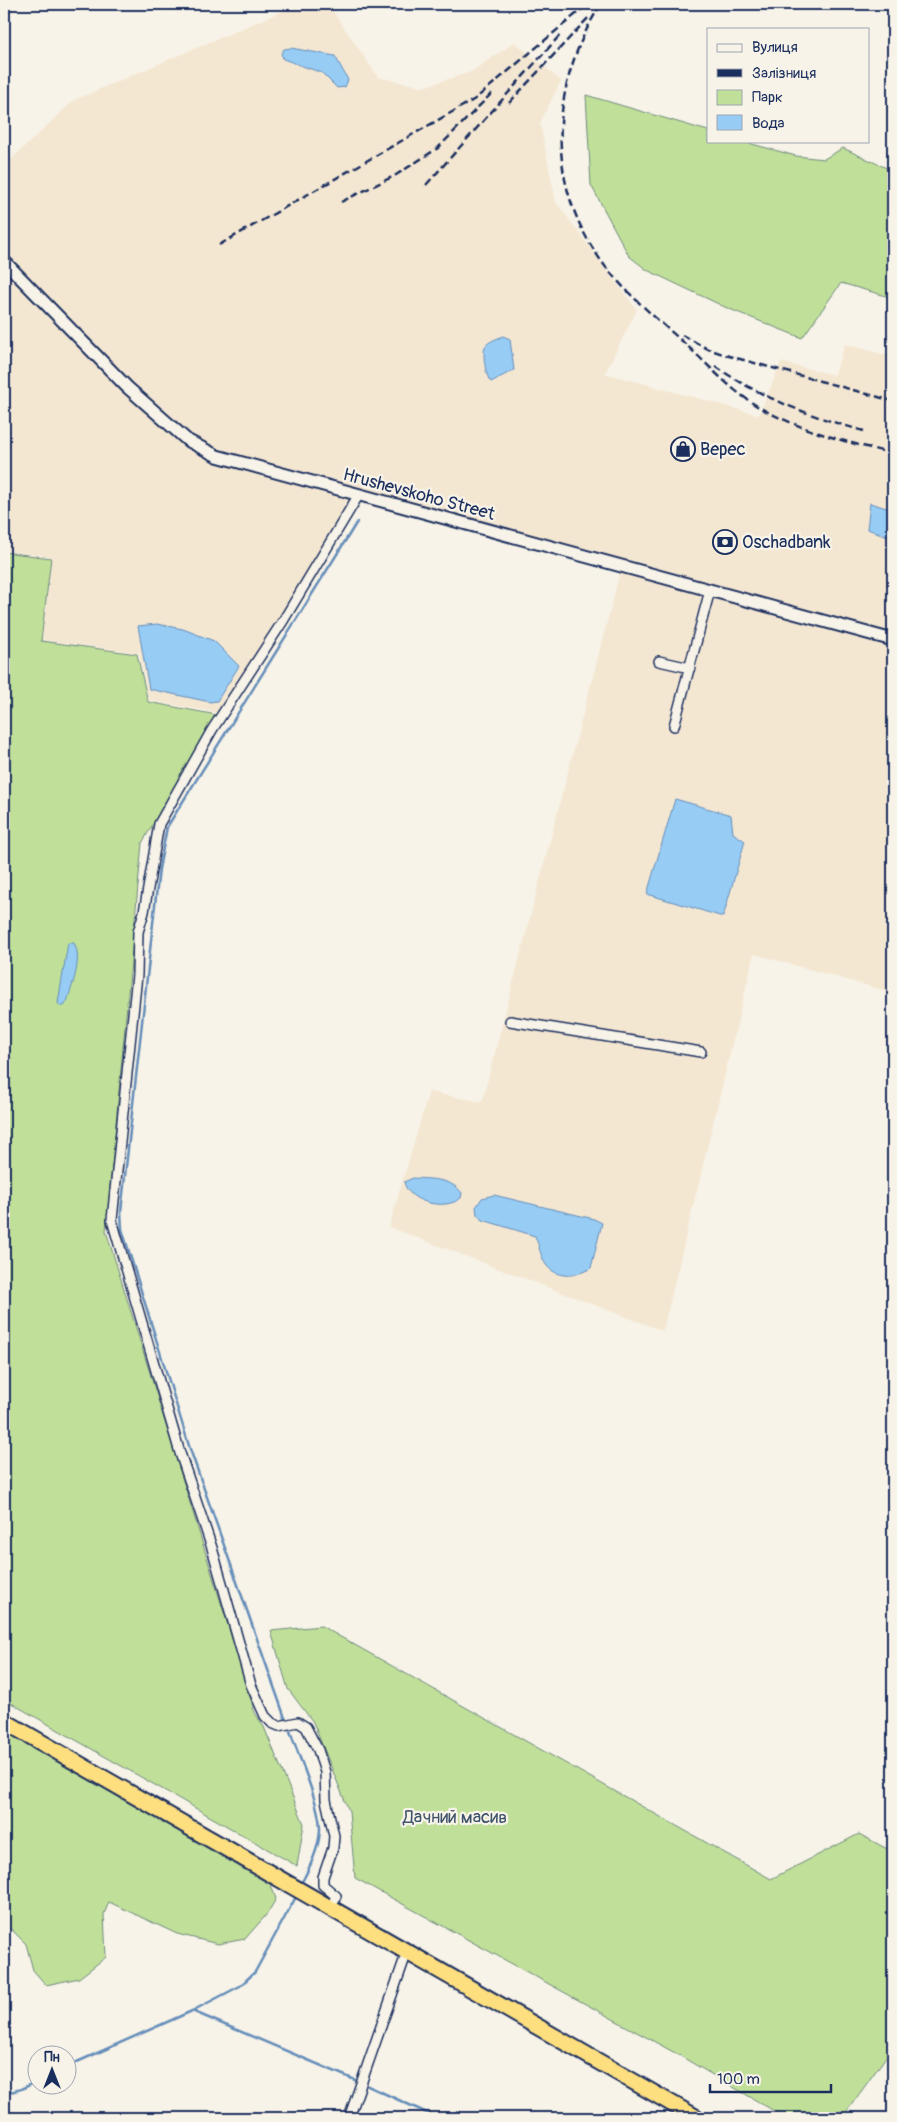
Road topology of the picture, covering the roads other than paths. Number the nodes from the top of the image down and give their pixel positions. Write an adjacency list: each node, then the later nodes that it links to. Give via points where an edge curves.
1 (4, 261): 2 (street, Hrushevskoho Street, via 127,387 198,448)
2 (358, 496): 3 (street, Hrushevskoho Street); 11 (street, via 283,621 212,730 159,824 137,937 138,975 112,1220 251,1685 265,1716 272,1723 279,1726 298,1722 306,1726 318,1750 325,1772 326,1800 334,1836 330,1861 323,1877 323,1885 336,1896)
3 (710, 590): 4 (street, Hrushevskoho Street); 6 (street)
4 (893, 640)
5 (659, 661): 6 (street)
6 (690, 668): 7 (street)
7 (674, 726)
8 (510, 1021): 9 (street)
9 (701, 1052)
10 (4, 1722): 11 (highway)
11 (331, 1908): 12 (highway)
12 (406, 1952): 13 (street); 14 (highway)
13 (349, 2118)
14 (697, 2118)

